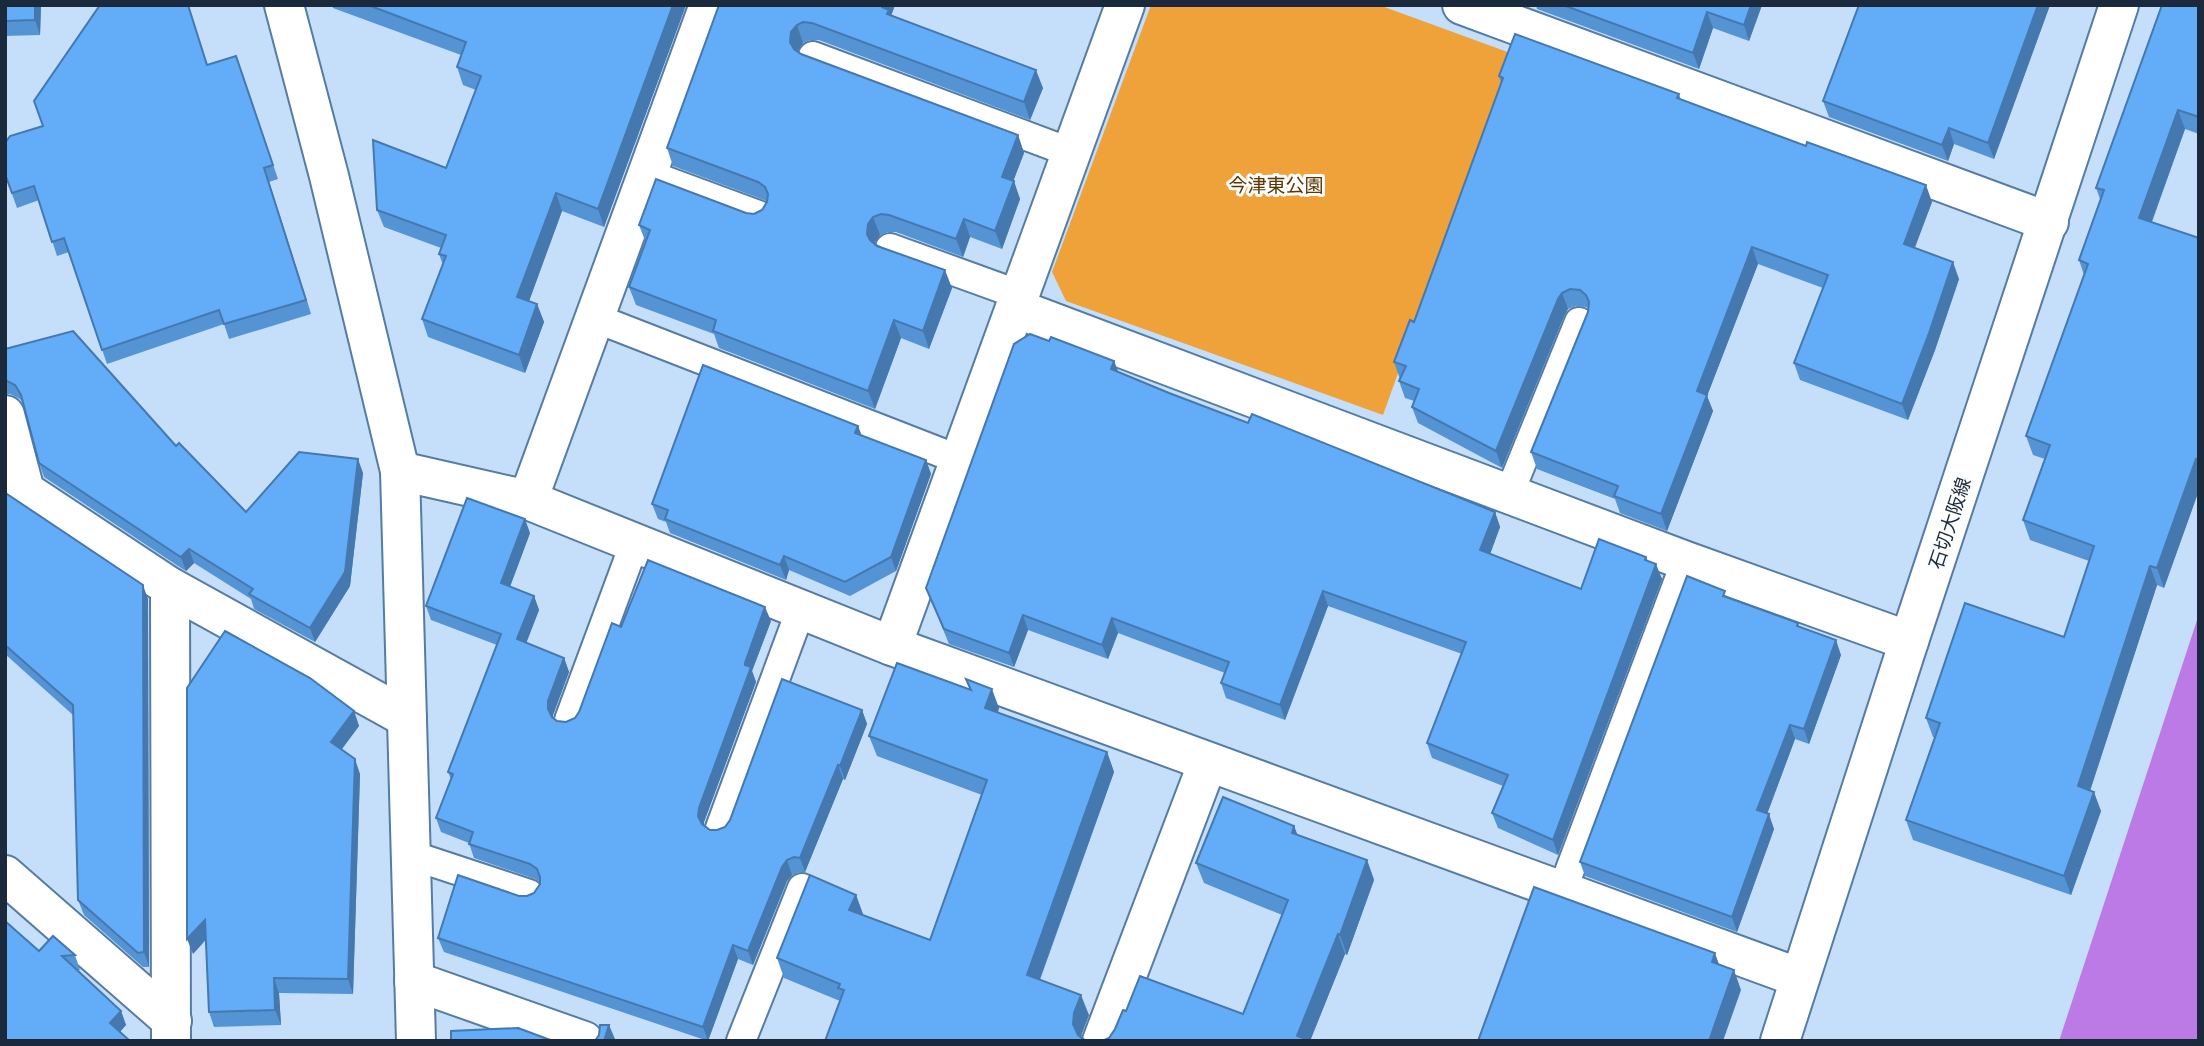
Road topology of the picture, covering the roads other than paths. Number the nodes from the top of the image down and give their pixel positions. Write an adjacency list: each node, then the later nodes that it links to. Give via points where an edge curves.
1 (283, 5): 17 (street)
2 (709, 5): 8 (street)
3 (1125, 5): 7 (street)
4 (1462, 5): 10 (street)
5 (2119, 5): 10 (street, 石切大阪線)
6 (813, 56): 7 (lane)
7 (1072, 153): 12 (street)
8 (647, 174): 9 (lane); 13 (street)
9 (758, 215)
10 (2049, 222): 25 (street, 石切大阪線)
11 (890, 248): 12 (lane)
12 (1018, 301): 16 (street); 19 (street)
13 (595, 318): 16 (lane); 20 (street)
14 (1579, 322): 19 (lane)
15 (5, 415): 18 (street)
16 (960, 460): 26 (street)
17 (400, 471): 20 (street); 27 (street)
18 (15, 484): 23 (street)
19 (1509, 494): 22 (street)
20 (528, 500): 21 (street)
21 (635, 542): 24 (street); 28 (lane)
22 (1686, 561): 25 (street); 34 (lane)
23 (170, 587): 27 (street); 38 (street)
24 (801, 609): 26 (street); 30 (lane)
25 (1909, 641): 36 (street, 石切大阪線)
26 (892, 646): 29 (street)
27 (407, 718): 31 (street)
28 (569, 720)
29 (1208, 762): 34 (street); 42 (street)
30 (720, 828)
31 (411, 855): 35 (lane); 37 (street)
32 (5, 875): 38 (street)
33 (802, 888): 41 (lane)
34 (1562, 891): 36 (street)
35 (529, 894)
36 (1800, 978): 43 (street, 石切大阪線)
37 (414, 981): 39 (street); 40 (street)
38 (171, 1031)
39 (416, 1041)
40 (584, 1041)
41 (741, 1041)
42 (1102, 1041)
43 (1780, 1041)

